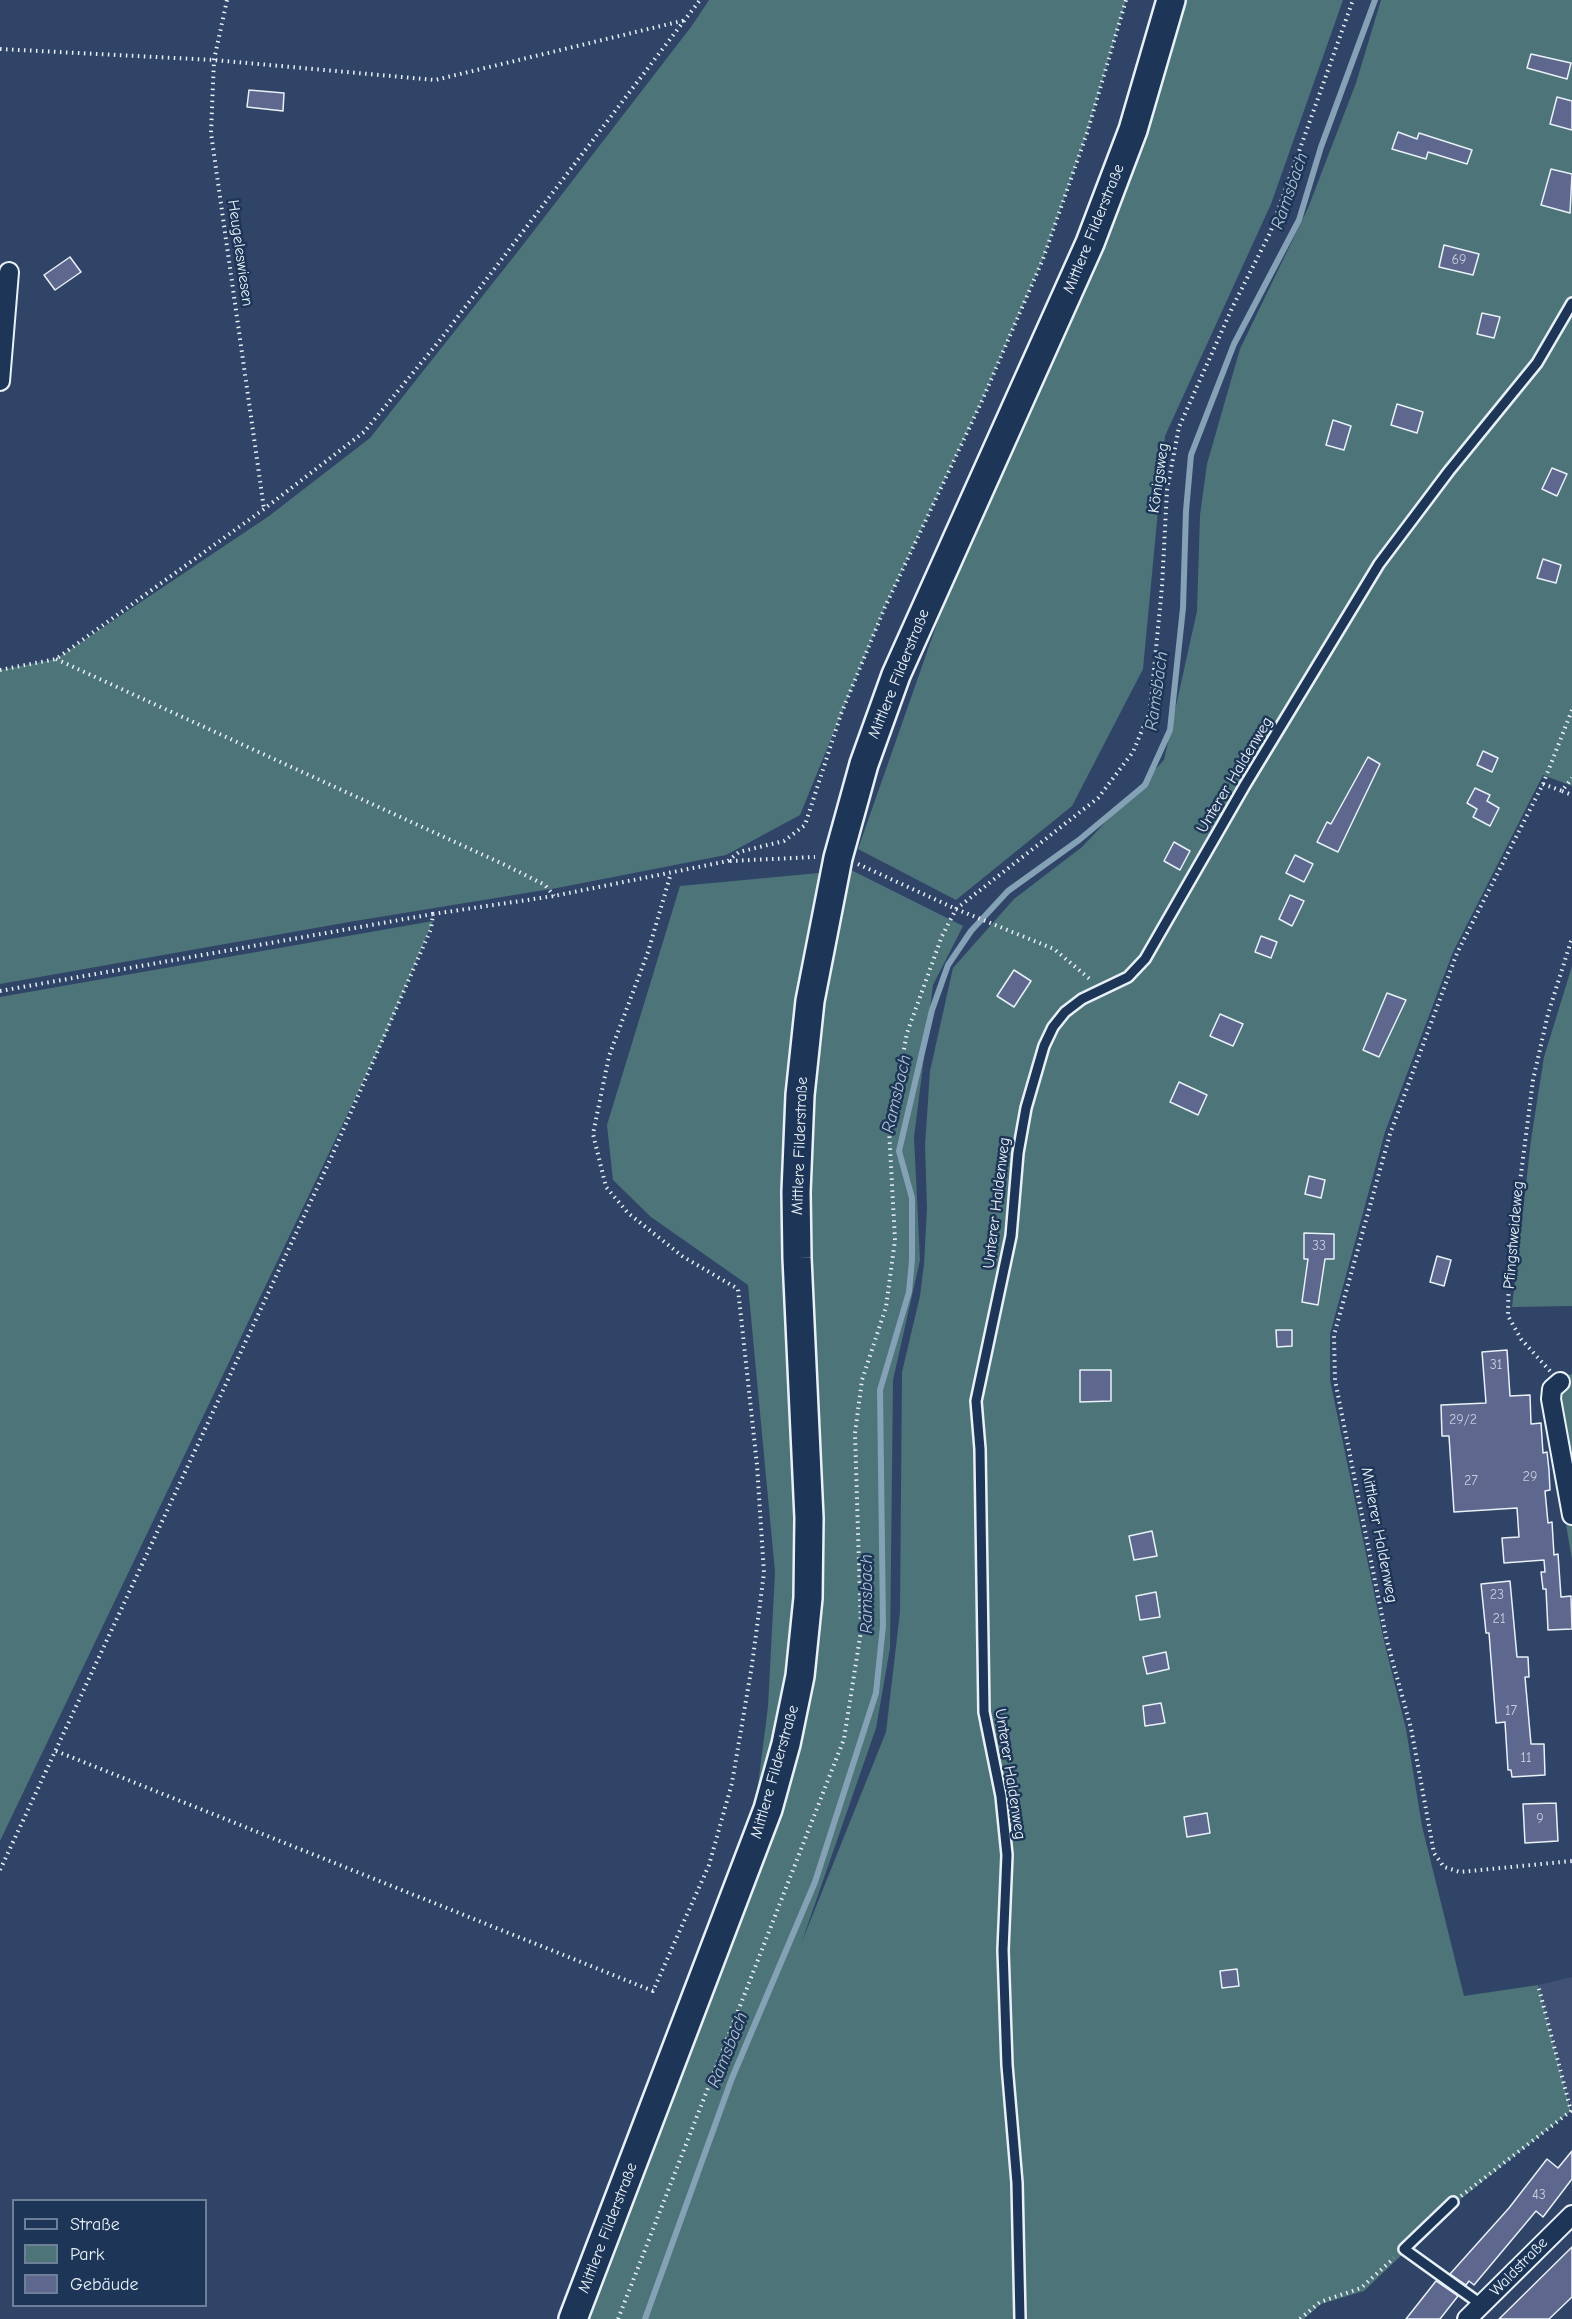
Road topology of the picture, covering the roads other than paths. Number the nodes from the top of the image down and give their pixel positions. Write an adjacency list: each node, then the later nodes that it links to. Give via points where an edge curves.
1 (1171, 0): 10 (main road, Mittlere Filderstraße, via 1133,130 1090,243 896,675 864,764 838,858 810,1001 800,1106 797,1258 809,1518 808,1598 800,1676 768,1809)
2 (9, 272): 4 (street)
3 (1572, 303): 11 (lane, Unterer Haldenweg, via 1530,372 1379,564 1145,959 1128,977 1082,999 1065,1012 1044,1046 1026,1108 1011,1236 976,1401 981,1459 984,1712 1001,1796 1007,1856 1003,1950 1017,2183)
4 (0, 381)
5 (1560, 1382): 6 (street, via 1552,1389 1551,1399)
6 (1572, 1515)
7 (1453, 2202): 9 (lane, via 1404,2249)
8 (1572, 2215): 9 (street, Waldstraße)
9 (1482, 2305): 12 (street, Waldstraße)
10 (573, 2319)
11 (1020, 2319)
12 (1467, 2319)

